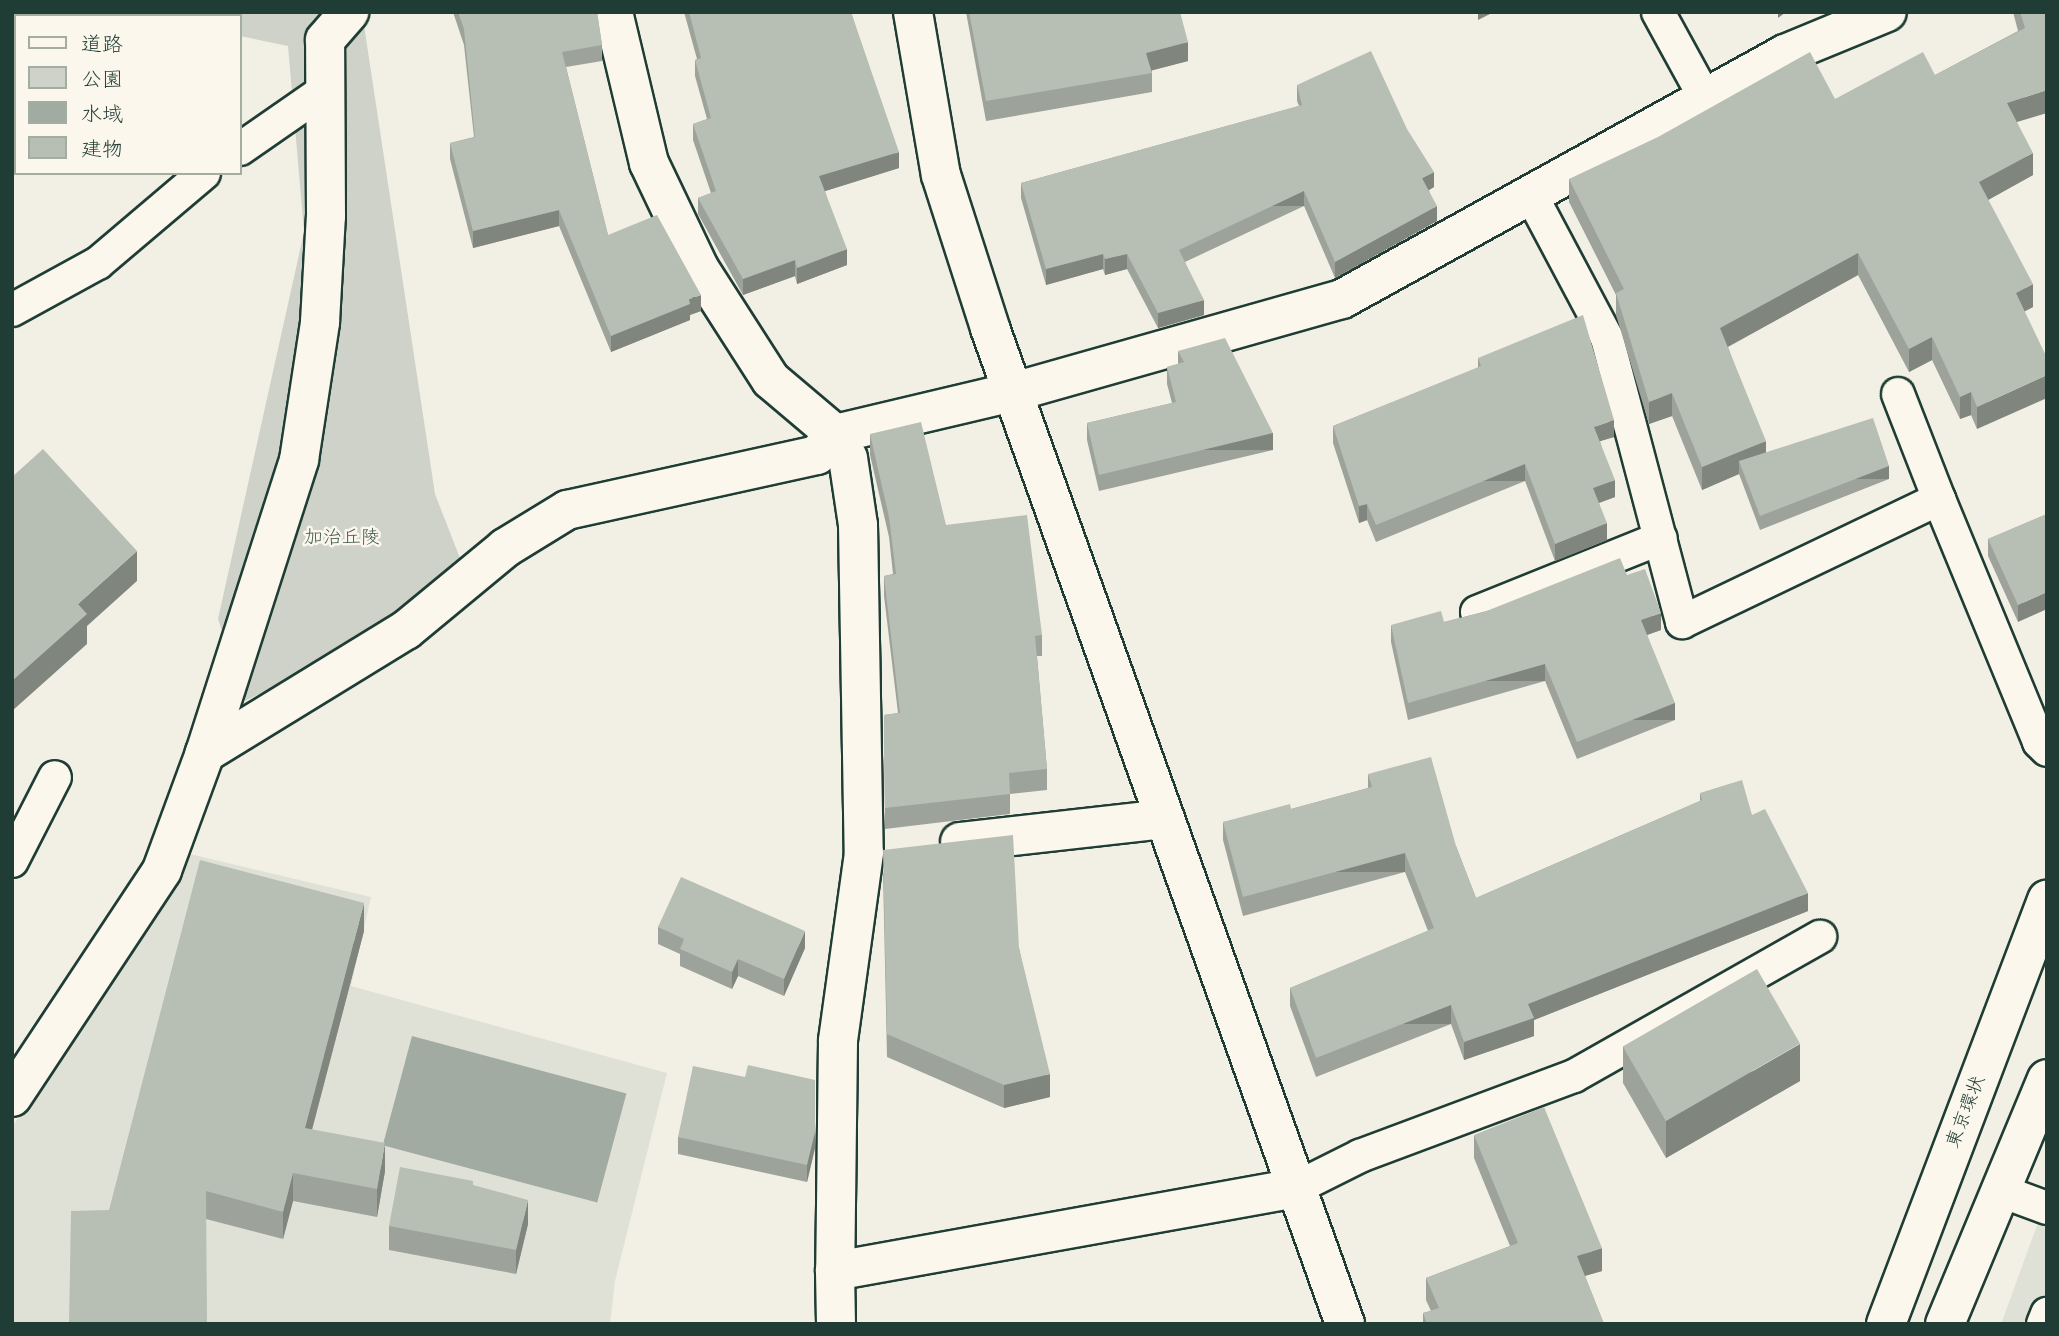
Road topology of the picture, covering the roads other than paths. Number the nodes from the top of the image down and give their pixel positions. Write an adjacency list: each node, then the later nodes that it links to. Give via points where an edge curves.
1 (349, 12): 6 (main road, via 325,40)
2 (613, 12): 14 (main road, via 649,163 699,268 771,380)
3 (914, 12): 12 (main road, via 941,174)
4 (1658, 12): 7 (lane)
5 (1887, 12): 7 (main road, via 1785,54)
6 (322, 92): 8 (lane); 19 (main road, via 326,216 320,323 299,460)
7 (1705, 98): 10 (main road)
8 (242, 148)
9 (202, 175): 11 (lane, via 98,263)
10 (1531, 195): 12 (main road, via 1342,299); 16 (lane, via 1607,338)
11 (12, 310)
12 (1013, 392): 14 (main road); 21 (main road)
13 (1898, 394): 15 (lane)
14 (835, 434): 19 (main road, via 817,455 567,510 505,548 406,630); 22 (main road, via 848,458 858,525)
15 (1939, 499): 16 (lane, via 1682,622); 18 (lane, via 2039,742)
16 (1661, 538): 17 (lane)
17 (1477, 612)
18 (2047, 750)
19 (205, 753): 27 (main road, via 162,870)
20 (55, 777): 23 (lane)
21 (1165, 819): 22 (main road); 28 (main road)
22 (864, 853): 31 (main road, via 838,1041)
23 (12, 861)
24 (2047, 900): 35 (main road, 東京環状)
25 (1820, 937): 28 (lane, via 1745,975 1574,1076 1360,1156)
26 (2047, 1079): 29 (main road)
27 (12, 1097)
28 (1296, 1188): 31 (main road); 34 (main road)
29 (2001, 1191): 30 (lane); 36 (main road)
30 (2047, 1208)
31 (835, 1271): 33 (main road)
32 (2047, 1314): 37 (lane)
33 (836, 1324)
34 (1345, 1324)
35 (1886, 1324)
36 (1945, 1324)
37 (2043, 1324)

